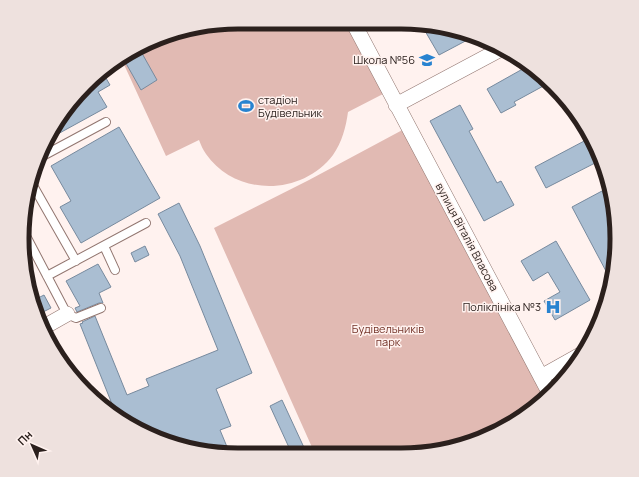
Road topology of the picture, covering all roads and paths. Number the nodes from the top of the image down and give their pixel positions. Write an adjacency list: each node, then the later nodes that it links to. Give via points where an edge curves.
1 (357, 29): 3 (street, вулиця Віталія Власова)
2 (495, 52): 3 (street)
3 (396, 105): 17 (street, вулиця Віталія Власова)
4 (106, 122): 5 (lane)
5 (47, 154)
6 (35, 189): 10 (lane)
7 (146, 224): 9 (lane)
8 (29, 241): 12 (lane)
9 (104, 246): 10 (lane); 11 (lane)
10 (76, 261): 12 (lane)
11 (115, 270)
12 (48, 276): 14 (lane)
13 (101, 308): 14 (lane, via 76,318)
14 (67, 314): 15 (street)
15 (48, 325)
16 (571, 360): 17 (street)
17 (541, 377): 18 (street, вулиця Віталія Власова)
18 (547, 389)

